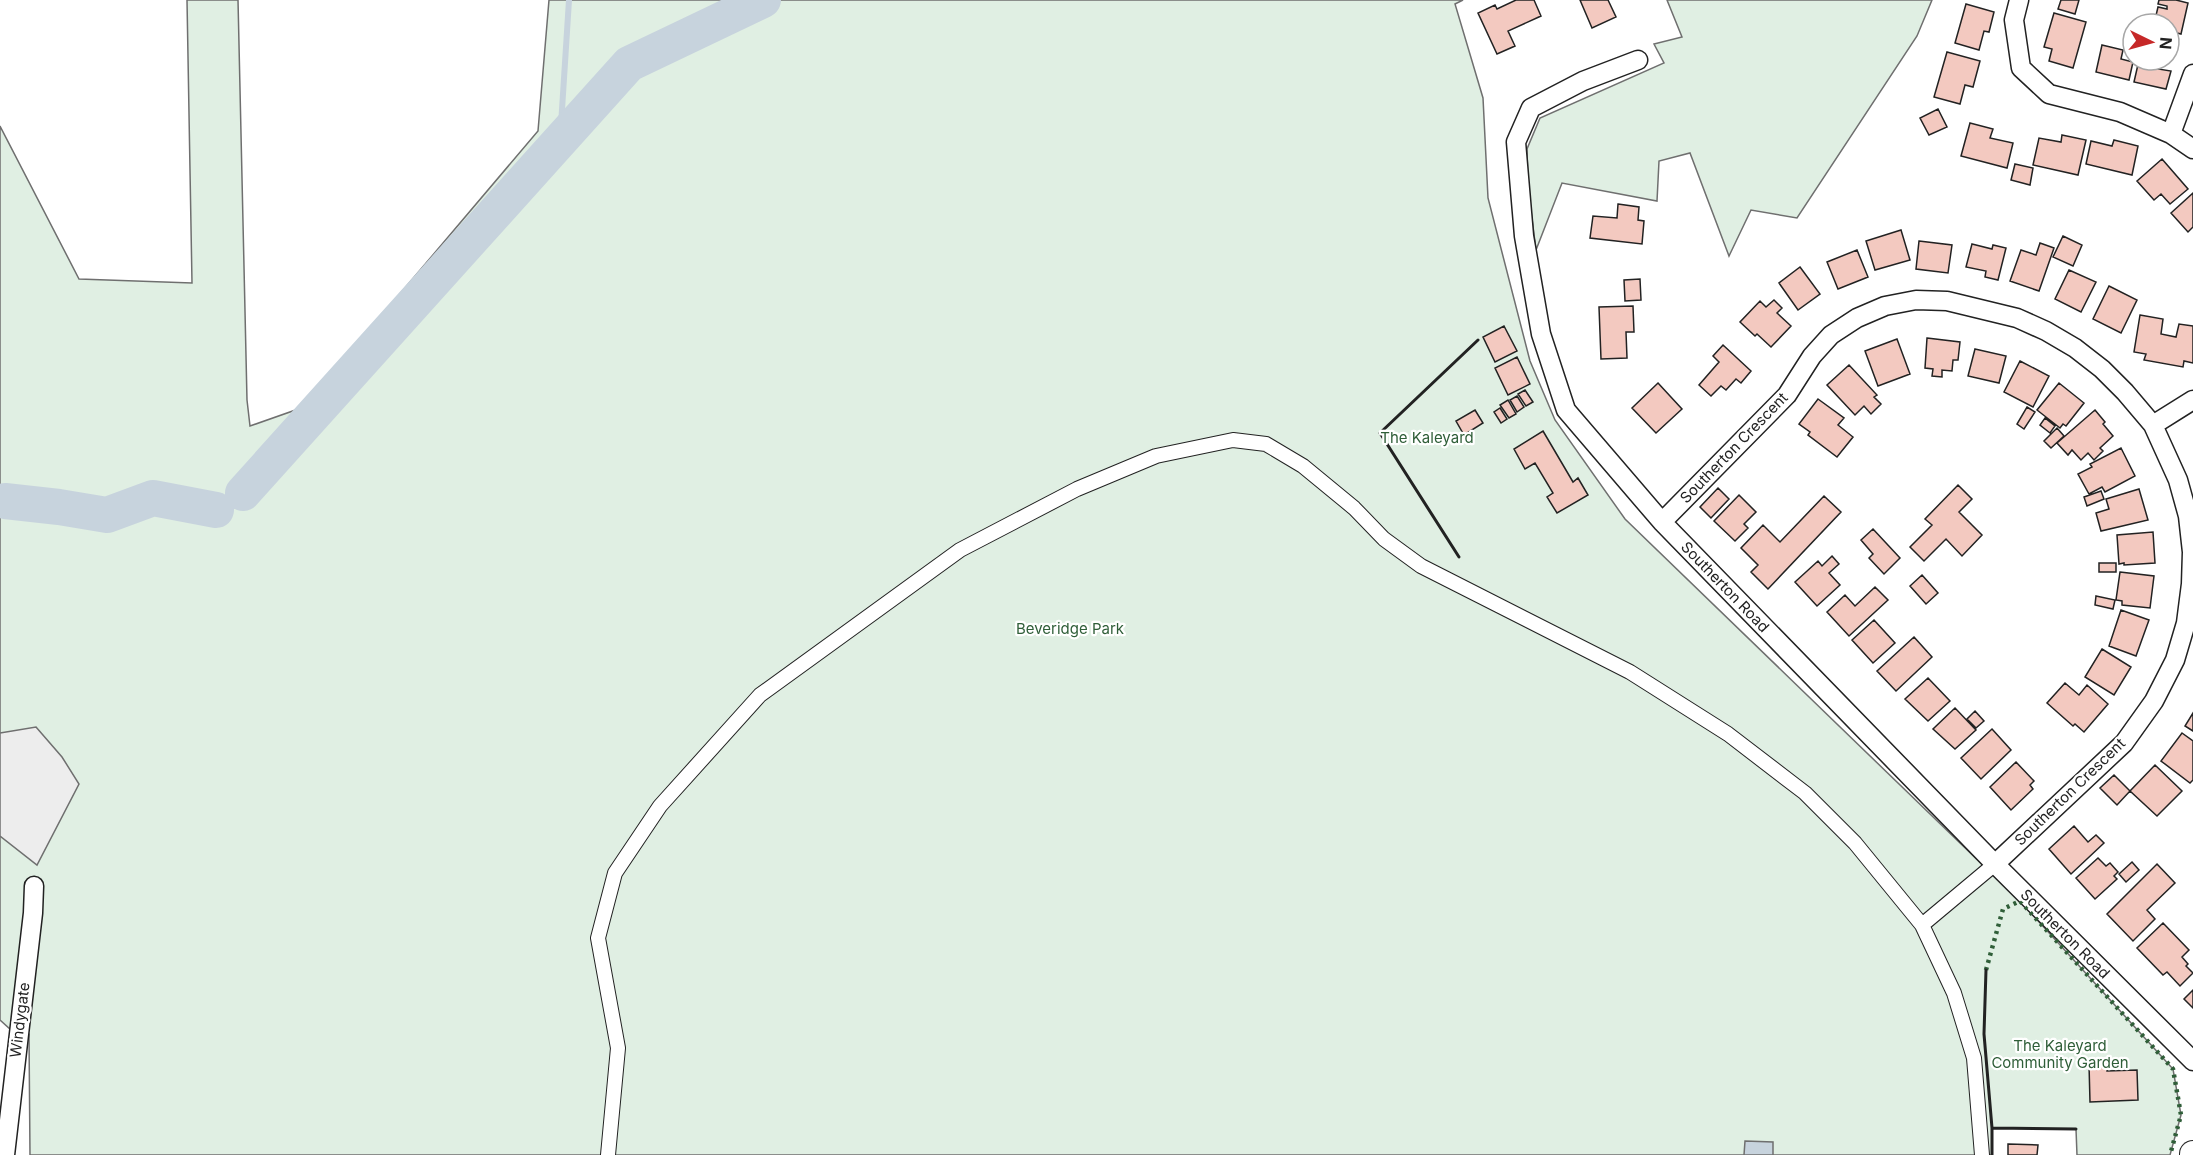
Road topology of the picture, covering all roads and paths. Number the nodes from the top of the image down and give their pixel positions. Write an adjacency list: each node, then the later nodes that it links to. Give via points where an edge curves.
1 (2019, 0): 4 (street, via 2014,20 2021,68 2049,94 2120,112)
2 (1638, 60): 8 (street, Southerton Road, via 1583,81 1531,108 1516,142 1524,236 1541,334 1566,410)
3 (2193, 74): 4 (street)
4 (2171, 134): 5 (street)
5 (2193, 149)
6 (2193, 400): 7 (street)
7 (2153, 426): 8 (street, Southerton Crescent, via 2102,369 2075,348 2017,318 1947,301 1916,300 1885,306 1831,335 1787,395); 9 (street, Southerton Crescent, via 2178,480 2191,540 2186,623 2175,660 2154,701 2124,742)
8 (1662, 522): 9 (street, Southerton Road)
9 (1995, 864): 11 (street); 12 (street, Southerton Road)
10 (34, 886): 13 (street, Windygate)
11 (1922, 925): 14 (street, via 1855,843 1822,810 1728,734 1630,672 1421,566 1384,539 1303,466 1266,444 1233,440 1156,456 1077,489 960,550 760,695 660,806 615,873 598,938 618,1048); 15 (street, via 1954,993 1974,1058)
12 (2193, 1061)
13 (5, 1155)
14 (608, 1155)
15 (1982, 1155)

